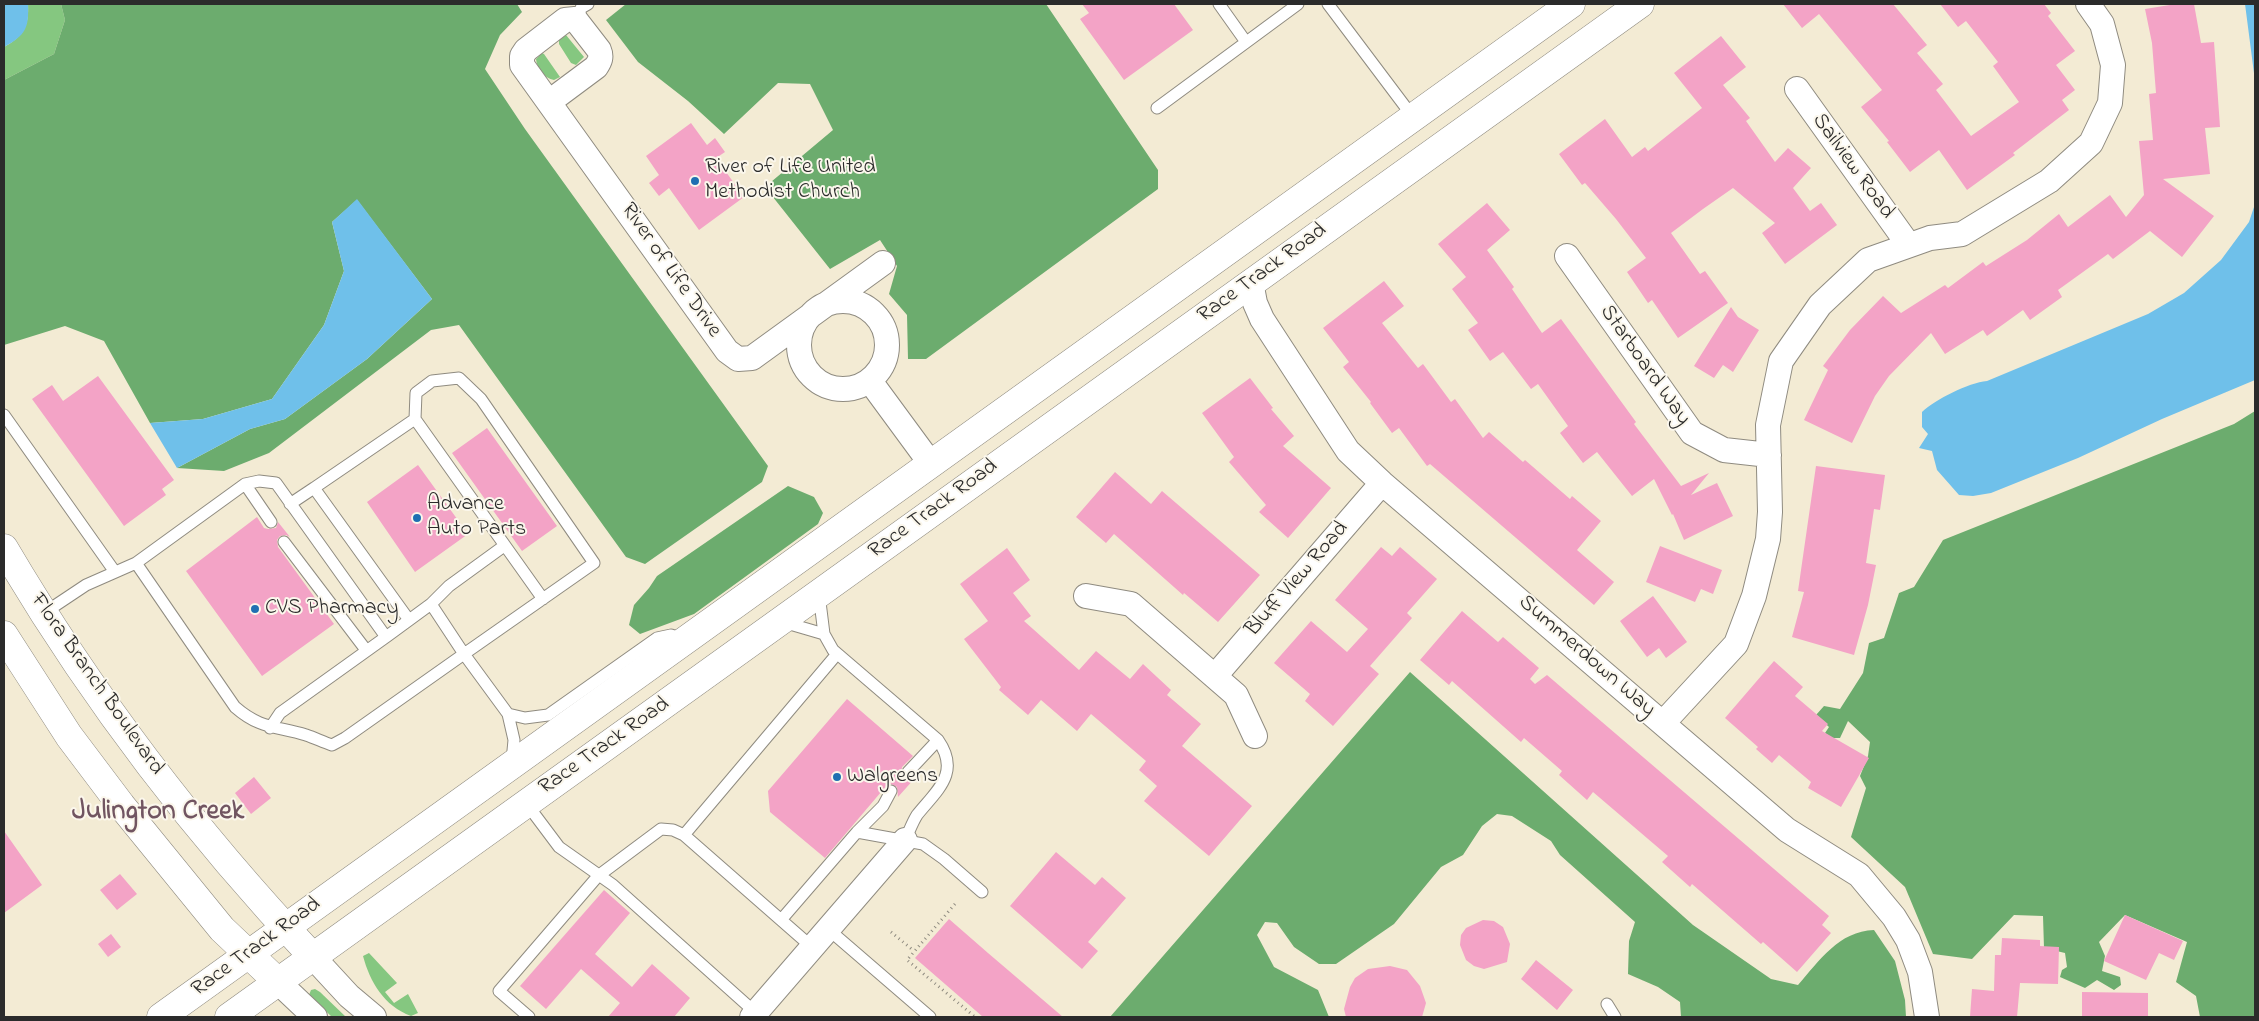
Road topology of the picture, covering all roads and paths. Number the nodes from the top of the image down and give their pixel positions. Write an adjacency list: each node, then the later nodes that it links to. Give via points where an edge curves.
1 (1220, 4): 8 (lane)
2 (1298, 4): 8 (lane)
3 (1328, 4): 12 (lane)
4 (1571, 4): 12 (main road, Race Track Road)
5 (1640, 4): 16 (main road, Race Track Road)
6 (2088, 4): 13 (street, via 2102,24 2112,65 2110,103 2091,143 2049,181 1962,234)
7 (583, 12): 10 (street, River of Life Drive, via 601,55 600,61); 10 (street, River of Life Drive, via 565,20 522,56 522,65)
8 (1246, 42): 11 (lane)
9 (1797, 89): 13 (street, Sailview Road)
10 (549, 102): 17 (street, River of Life Drive, via 731,355 742,360 752,358)
11 (1157, 108)
12 (1413, 118): 22 (main road, Race Track Road)
13 (1908, 244): 21 (street, via 1868,260 1820,305 1781,362 1768,425)
14 (1567, 256): 21 (street, Starboard Way, via 1692,434 1724,450)
15 (883, 263): 17 (street, River of Life Drive)
16 (1251, 282): 23 (street, Summerdown Way, via 1262,319 1348,451); 26 (main road, Race Track Road)
17 (818, 310): 18 (street, River of Life Drive, via 837,301 849,300 865,307 880,322 886,340 886,356); 18 (street, River of Life Drive, via 799,338 798,348 804,364 816,378 836,388 856,388)
18 (870, 381): 22 (street)
19 (4, 415): 33 (lane)
20 (415, 419): 25 (lane); 30 (lane); 36 (lane, via 416,393 432,381 459,378 481,399 594,563)
21 (1769, 455): 50 (street, via 1768,539 1754,596 1736,644)
22 (931, 464): 26 (main road); 44 (main road, Race Track Road)
23 (1382, 483): 48 (street, Bluff View Road); 50 (street, Summerdown Way)
24 (245, 484): 27 (lane, via 259,481 276,483); 28 (lane); 32 (lane)
25 (314, 488): 27 (lane); 39 (lane)
26 (955, 496): 34 (main road, Race Track Road)
27 (290, 504): 43 (lane)
28 (272, 522)
29 (284, 542): 45 (lane)
30 (504, 546): 36 (lane); 37 (lane)
31 (4, 548): 38 (main road, Flora Branch Boulevard)
32 (136, 563): 33 (lane); 51 (lane, via 235,707 248,718)
33 (115, 572): 38 (lane, via 86,585)
34 (819, 592): 40 (main road, Race Track Road); 41 (lane)
35 (1086, 596): 48 (street, via 1131,604)
36 (543, 599): 46 (lane)
37 (430, 604): 39 (lane); 46 (lane)
38 (43, 614): 65 (main road, Flora Branch Boulevard, via 141,753)
39 (409, 620): 43 (lane)
40 (780, 621): 41 (lane); 57 (main road, Race Track Road)
41 (824, 634): 47 (lane)
42 (4, 635): 70 (main road, via 70,736 121,805 222,929)
43 (386, 637): 45 (lane)
44 (686, 640): 49 (lane, via 671,635 658,638 548,715 525,718); 54 (main road, Race Track Road)
45 (366, 650): 51 (lane, via 280,713)
46 (464, 654): 49 (lane); 51 (lane, via 332,745 305,735)
47 (837, 654): 53 (lane); 59 (lane)
48 (1215, 676): 52 (street, via 1236,695)
49 (508, 714): 54 (lane, via 514,740)
50 (1663, 723): 83 (street, Summerdown Way, via 1788,830 1859,875 1894,917 1908,940 1920,972)
51 (270, 728)
52 (1255, 736)
53 (938, 740): 55 (lane); 60 (lane, via 944,748 948,770 942,786 916,818)
54 (511, 765): 65 (main road, Race Track Road)
55 (910, 774)
56 (894, 793): 58 (lane)
57 (526, 803): 61 (lane, via 559,847); 71 (main road, Race Track Road)
58 (857, 832): 60 (lane); 64 (lane)
59 (684, 835): 61 (lane, via 673,830 661,830); 64 (lane)
60 (905, 840): 62 (lane, via 923,844); 66 (street)
61 (598, 876): 74 (lane, via 613,885); 79 (lane, via 499,991)
62 (982, 892)
63 (955, 904): 69 (path)
64 (781, 920): 68 (lane)
65 (285, 928): 70 (main road, Race Track Road); 71 (main road, Flora Branch Boulevard)
66 (828, 929): 68 (street); 80 (lane)
67 (891, 932): 69 (path)
68 (813, 948): 74 (street)
69 (914, 951): 81 (path, via 907,960)
70 (248, 955): 72 (main road); 75 (main road, Race Track Road)
71 (313, 957): 72 (main road, Race Track Road); 78 (street, Flora Branch Boulevard, via 348,996)
72 (278, 982): 76 (main road, Race Track Road); 77 (street)
73 (1607, 1004): 82 (lane)
74 (754, 1015)
75 (161, 1017)
76 (228, 1017)
77 (316, 1017)
78 (374, 1017)
79 (529, 1017)
80 (930, 1017)
81 (975, 1017)
82 (1615, 1017)
83 (1926, 1017)

